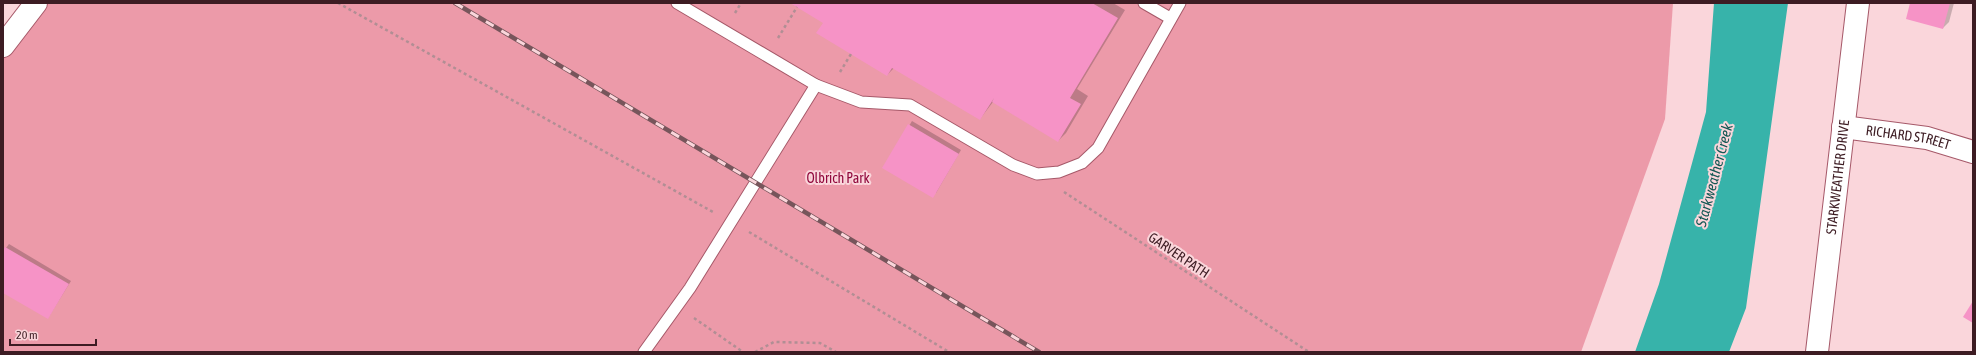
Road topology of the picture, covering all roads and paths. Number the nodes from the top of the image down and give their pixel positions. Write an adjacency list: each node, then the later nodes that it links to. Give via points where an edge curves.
1 (36, 3): 9 (street)
2 (338, 3): 15 (path)
3 (678, 3): 10 (lane)
4 (1144, 3): 8 (lane)
5 (1180, 3): 8 (lane)
6 (1858, 3): 12 (street, STARKWEATHER DRIVE)
7 (797, 7): 10 (path)
8 (1170, 18): 14 (lane, via 1098,148 1082,163 1059,172)
9 (3, 46)
10 (767, 56): 11 (lane)
11 (816, 85): 14 (lane, via 861,102 910,105 1013,165); 15 (lane)
12 (1843, 127): 13 (street, RICHARD STREET, via 1927,138); 23 (street, STARKWEATHER DRIVE)
13 (1973, 152)
14 (1037, 174): 22 (path, GARVER PATH)
15 (731, 222): 16 (lane); 21 (path)
16 (677, 307): 17 (lane); 18 (path)
17 (644, 352)
18 (743, 352)
19 (755, 352): 20 (path, via 774,342 798,342 820,344)
20 (836, 352)
21 (949, 352)
22 (1309, 352)
23 (1817, 352)

